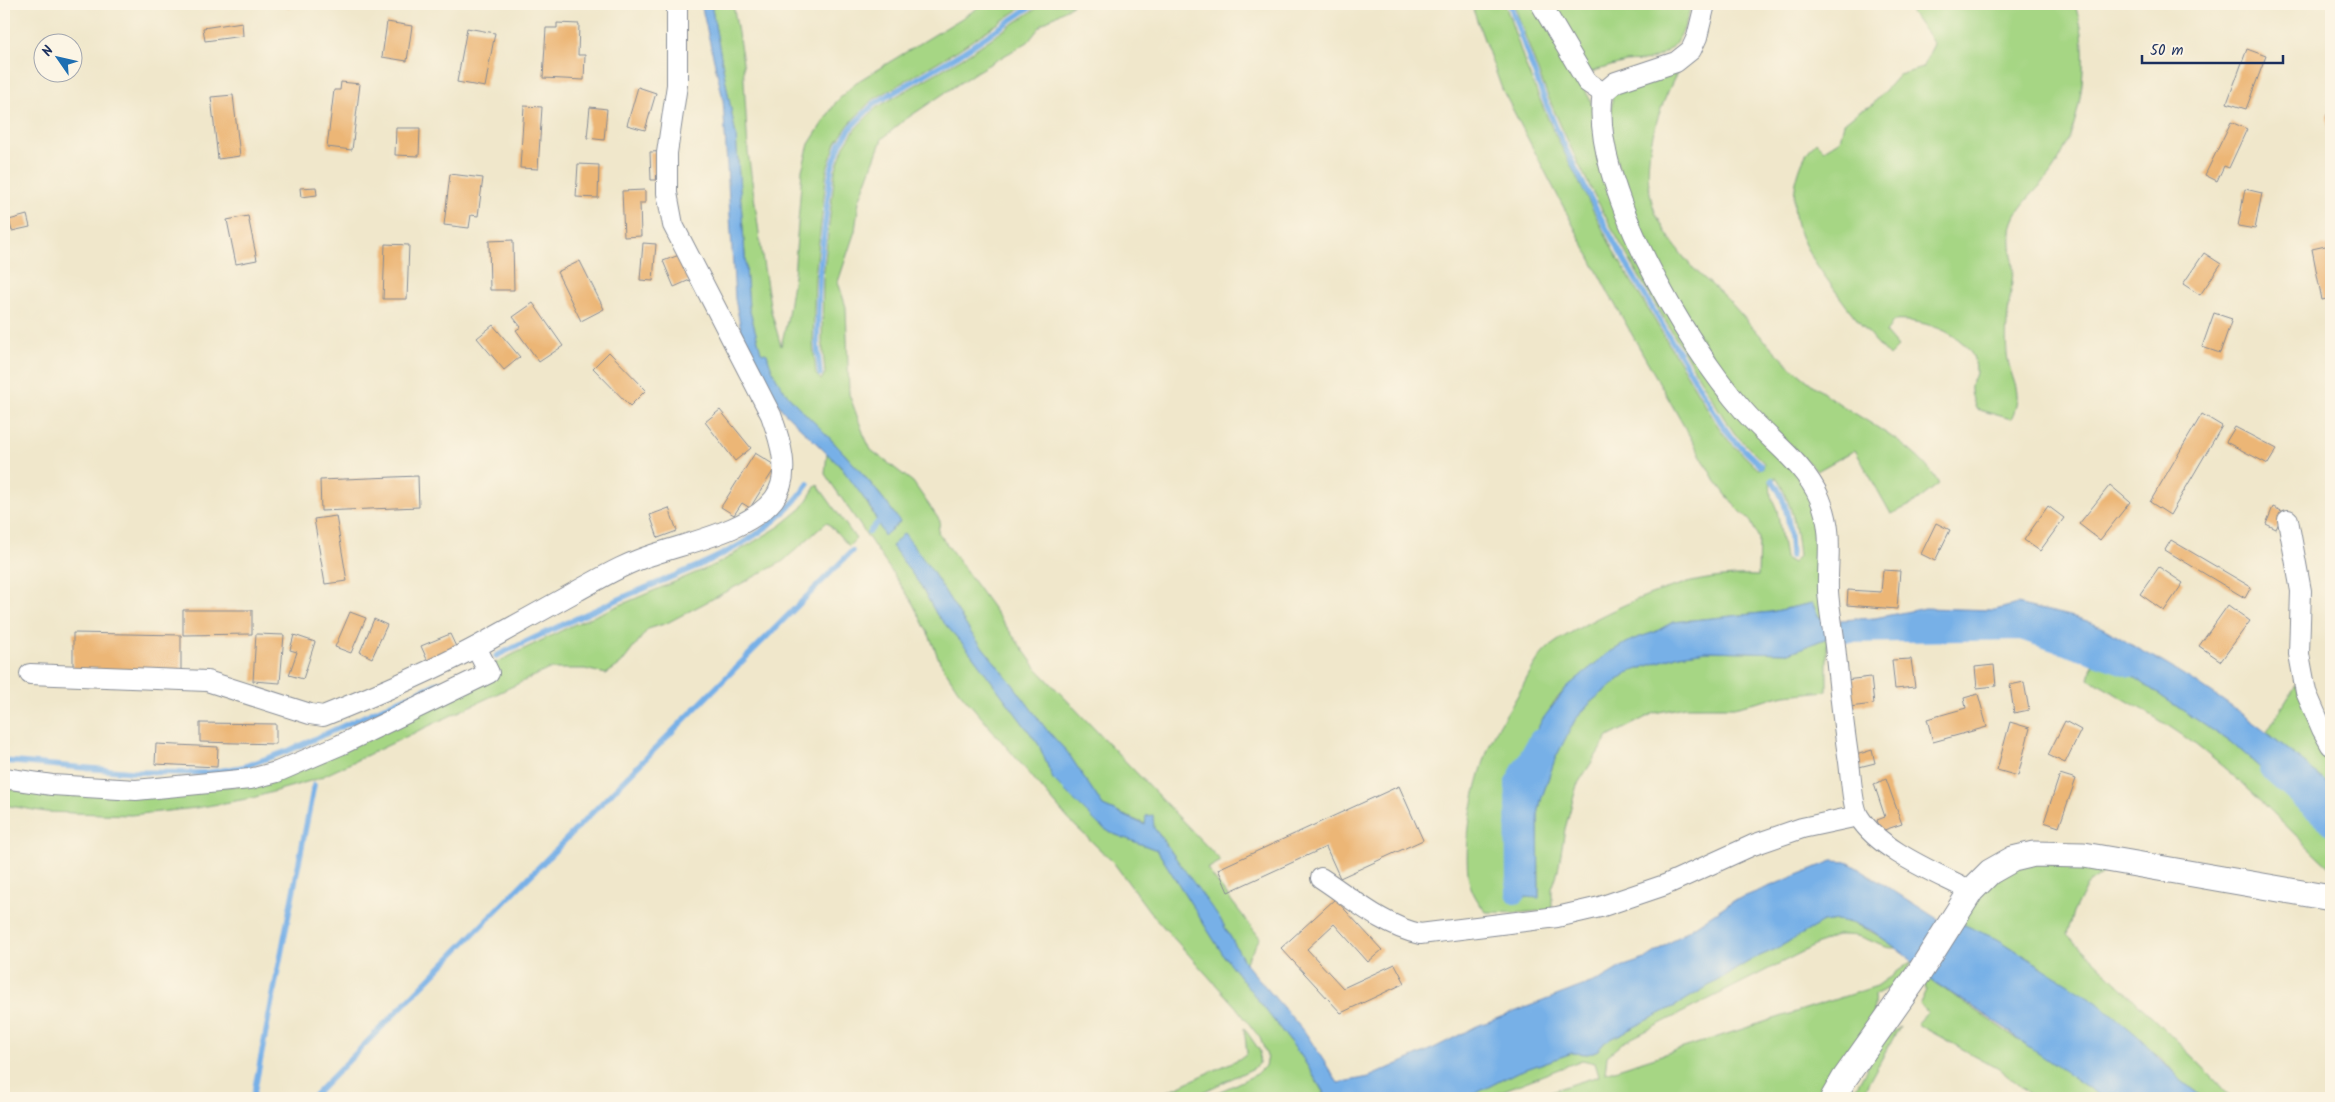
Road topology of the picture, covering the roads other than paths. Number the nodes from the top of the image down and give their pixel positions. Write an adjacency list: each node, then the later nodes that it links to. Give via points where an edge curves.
1 (677, 4): 6 (street, via 677,85 667,153 667,193 673,225 771,415 782,450 784,467 780,485 775,498 751,518 610,572)
2 (1540, 4): 4 (street, via 1587,82)
3 (1705, 4): 4 (street, via 1691,50 1676,62 1616,82)
4 (1603, 94): 10 (street, via 1602,140 1614,185 1638,243 1676,315 1712,372 1744,412 1800,468 1820,498 1829,529 1828,592 1840,705)
5 (2288, 520): 8 (street, via 2301,592 2298,654 2306,692)
6 (476, 647): 7 (street, via 403,683 323,716 207,681); 9 (street, via 489,673 277,772 250,779 136,790 52,786)
7 (30, 674)
8 (2331, 745)
9 (4, 778)
10 (1858, 816): 11 (street, via 1802,828 1753,845 1665,886 1600,907 1557,917 1420,934 1400,930); 12 (street, via 1897,852)
11 (1322, 878)
12 (1971, 891): 13 (main road, via 1990,872 2013,859 2056,853); 14 (main road)
13 (2331, 898)
14 (1833, 1098)

